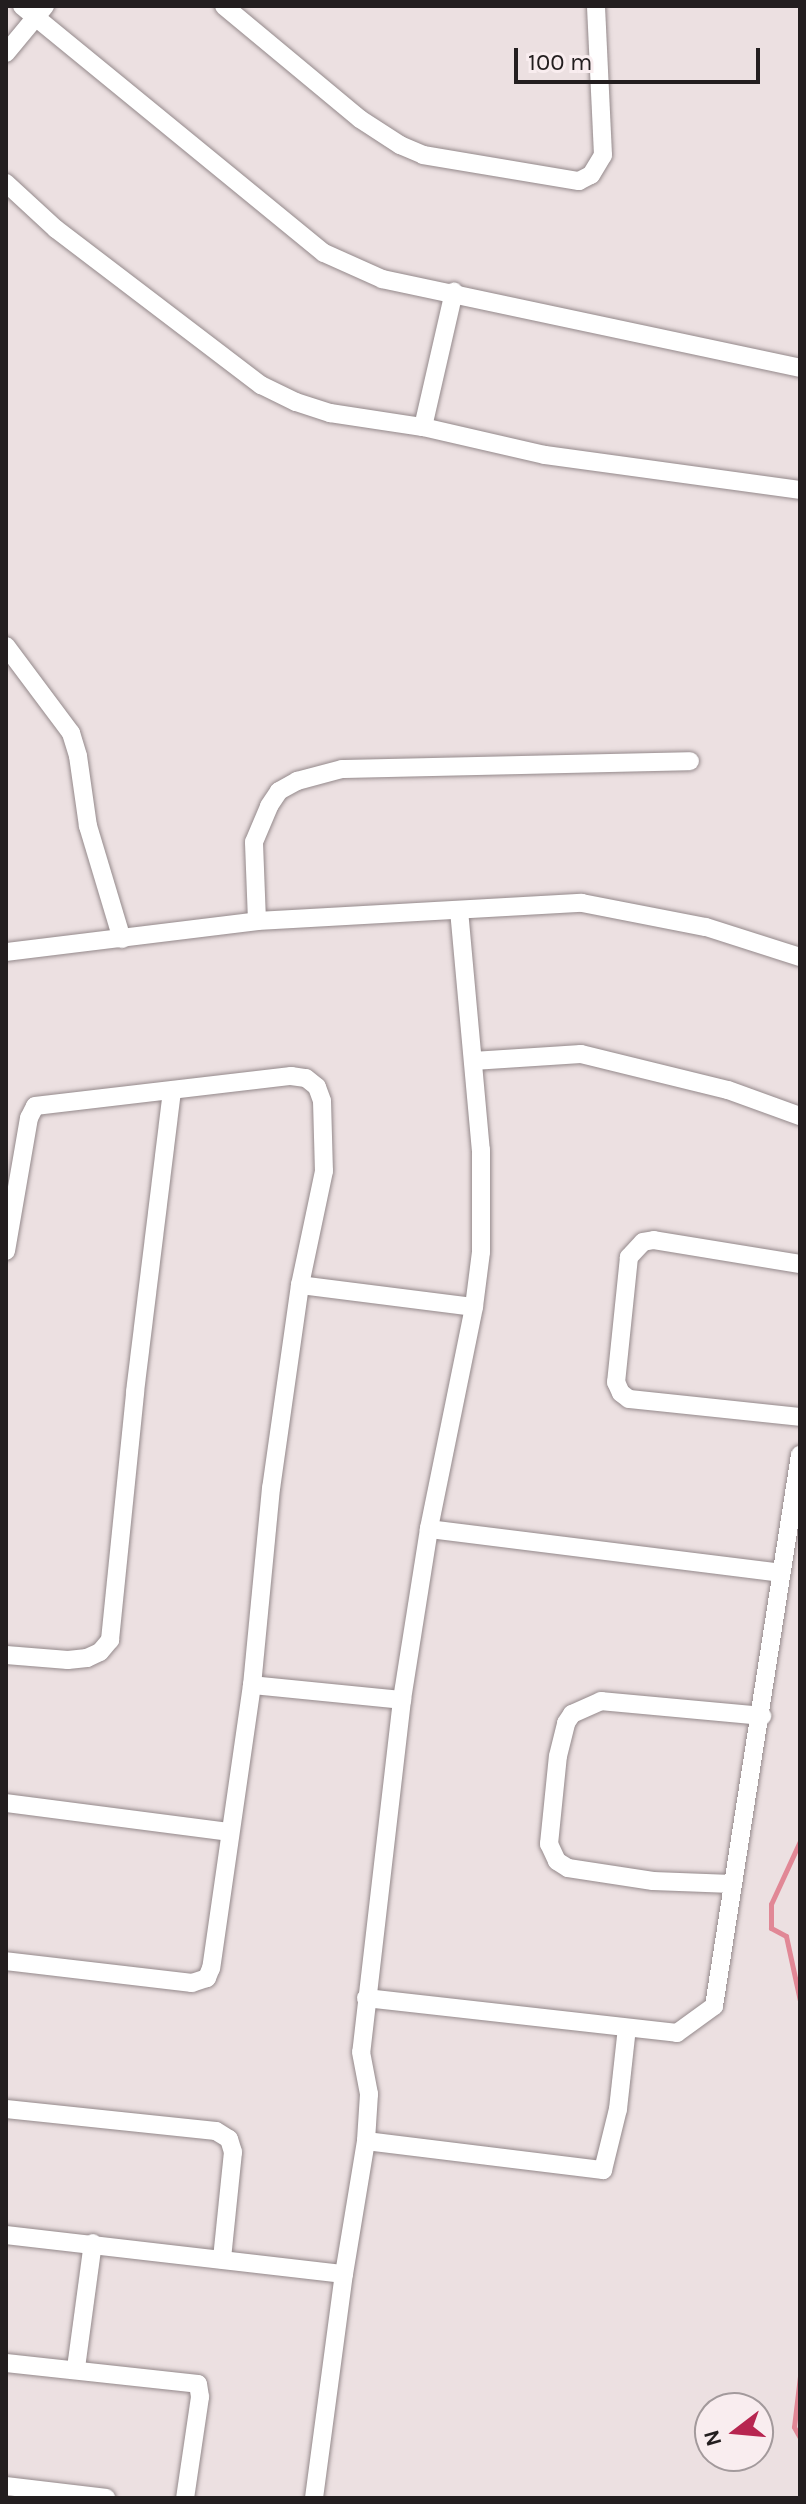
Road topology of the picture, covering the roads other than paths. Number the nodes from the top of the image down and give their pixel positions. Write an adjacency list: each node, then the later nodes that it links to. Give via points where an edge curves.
1 (224, 6): 2 (street, via 360,119 400,145 423,155 579,181 591,175 603,155)
2 (596, 6)
3 (34, 10): 4 (street); 6 (street, via 324,253 382,279)
4 (6, 53)
5 (6, 183): 8 (street, via 56,229 261,385 330,413)
6 (454, 292): 7 (street); 8 (street)
7 (800, 368)
8 (423, 427): 9 (street, via 545,455)
9 (800, 490)
10 (6, 646): 14 (street, via 71,733 88,826)
11 (690, 761): 13 (street, via 342,769 297,781 279,791 254,842)
12 (459, 910): 13 (street); 16 (street, via 582,903 616,907 706,927); 17 (street)
13 (257, 921): 14 (street)
14 (122, 939): 15 (street)
15 (6, 952)
16 (800, 957)
17 (473, 1061): 19 (street, via 581,1054 728,1090); 23 (street, via 484,1191)
18 (172, 1091): 20 (street, via 43,1103 31,1110); 22 (street, via 291,1076 306,1078 317,1087 324,1171); 28 (street, via 110,1640 87,1658)
19 (800, 1116)
20 (6, 1251)
21 (800, 1264): 24 (street, via 643,1242 629,1257 616,1382 629,1399)
22 (300, 1285): 23 (street); 29 (street, via 271,1488)
23 (474, 1307): 26 (street)
24 (800, 1417)
25 (800, 1455): 27 (street)
26 (429, 1529): 27 (street); 30 (street)
27 (781, 1573): 31 (street)
28 (6, 1655)
29 (252, 1685): 30 (street); 33 (street)
30 (402, 1700): 36 (street)
31 (762, 1716): 34 (street); 34 (street, via 601,1701 572,1714 558,1756 549,1844 557,1861 568,1868 653,1881)
32 (6, 1803): 33 (street)
33 (229, 1832): 35 (street, via 211,1968 201,1982)
34 (732, 1884): 37 (street, via 714,2006 677,2033)
35 (6, 1961)
36 (366, 1998): 37 (street); 39 (street, via 361,2052 369,2094)
37 (627, 2028): 39 (street, via 618,2109 603,2170)
38 (6, 2109): 42 (street, via 216,2131 229,2139 233,2152)
39 (366, 2141): 43 (street)
40 (6, 2235): 41 (street)
41 (93, 2243): 42 (street); 45 (street)
42 (222, 2259): 43 (street)
43 (344, 2274): 49 (street)
44 (6, 2363): 45 (street)
45 (76, 2368): 48 (street, via 198,2384)
46 (6, 2486): 47 (street)
47 (106, 2498)
48 (185, 2498)
49 (314, 2498)

